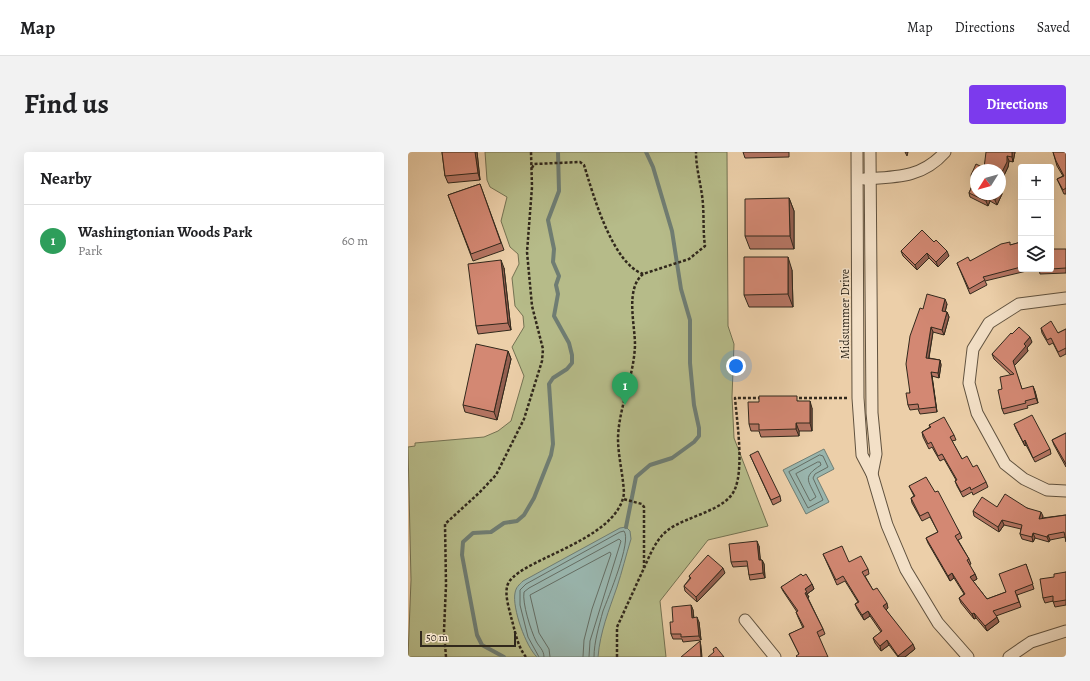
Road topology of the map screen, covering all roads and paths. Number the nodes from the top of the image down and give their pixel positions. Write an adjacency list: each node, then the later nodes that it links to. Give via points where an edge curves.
1 (531, 152): 6 (path)
2 (696, 152): 9 (path, via 703,203 705,246 690,259)
3 (857, 152): 8 (street, Midsummer Drive)
4 (870, 152): 7 (street, Midsummer Drive)
5 (945, 152): 7 (street, via 931,166 915,174)
6 (532, 170): 9 (path, via 534,164 580,162 584,165 614,246 635,270); 20 (path, via 527,252 532,306 543,349 542,362 524,419 496,475 445,524)
7 (871, 179): 8 (street); 14 (street, Midsummer Drive, via 872,413 876,454)
8 (857, 180): 13 (street, Midsummer Drive)
9 (643, 274): 16 (path, via 637,280 633,298 634,358 621,408 619,457 623,476)
10 (1066, 298): 15 (street, via 1019,304 989,323 974,349 969,383 977,413 1005,464 1024,479 1047,490)
11 (767, 398): 17 (path, via 735,398 739,468 735,490 716,506 676,524 667,531 657,541)
12 (791, 398): 13 (path)
13 (858, 398): 14 (street, Midsummer Drive, via 862,455)
14 (872, 474): 24 (street, Midsummer Drive, via 887,525 906,570 938,623)
15 (1066, 491)
16 (623, 499): 17 (path, via 642,504 644,507); 21 (path, via 618,511 600,528 523,570 510,580 507,591 510,612 516,637)
17 (644, 568): 22 (path, via 617,627)
18 (745, 620): 23 (street)
19 (1066, 631): 25 (street, via 1031,642)
20 (446, 657)
21 (526, 657)
22 (617, 657)
23 (775, 657)
24 (968, 657)
25 (1009, 657)

